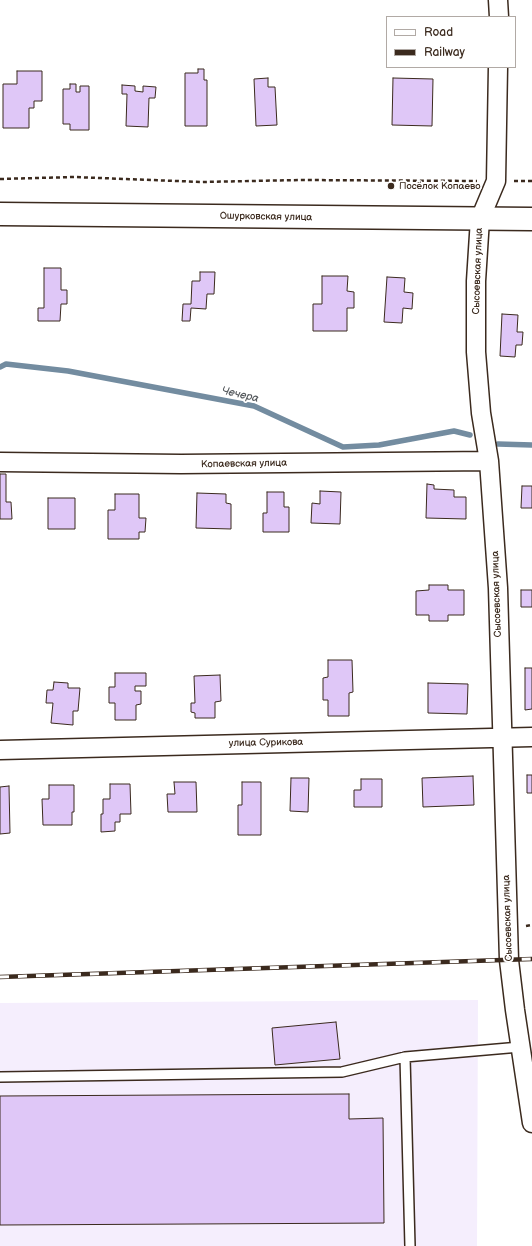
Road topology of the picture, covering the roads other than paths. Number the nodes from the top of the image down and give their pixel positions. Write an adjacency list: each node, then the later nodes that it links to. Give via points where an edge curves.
1 (498, 0): 2 (street)
2 (499, 16)
3 (498, 68): 5 (street, Сысоевская улица, via 496,181)
4 (0, 214): 5 (street, Ошурковская улица)
5 (480, 219): 6 (street, Ошурковская улица); 7 (street, Сысоевская улица, via 476,281 476,352 481,413)
6 (532, 219)
7 (489, 461): 8 (street, Копаевская улица, via 181,464); 10 (street, Сысоевская улица, via 498,588)
8 (0, 462)
9 (532, 737): 10 (street, улица Сурикова)
10 (501, 738): 11 (street, улица Сурикова); 12 (street, Сысоевская улица, via 509,960)
11 (0, 750)
12 (520, 1047): 13 (lane); 15 (street, Сысоевская улица)
13 (405, 1057): 14 (lane, via 342,1072); 16 (lane)
14 (0, 1077)
15 (532, 1123)
16 (410, 1246)

